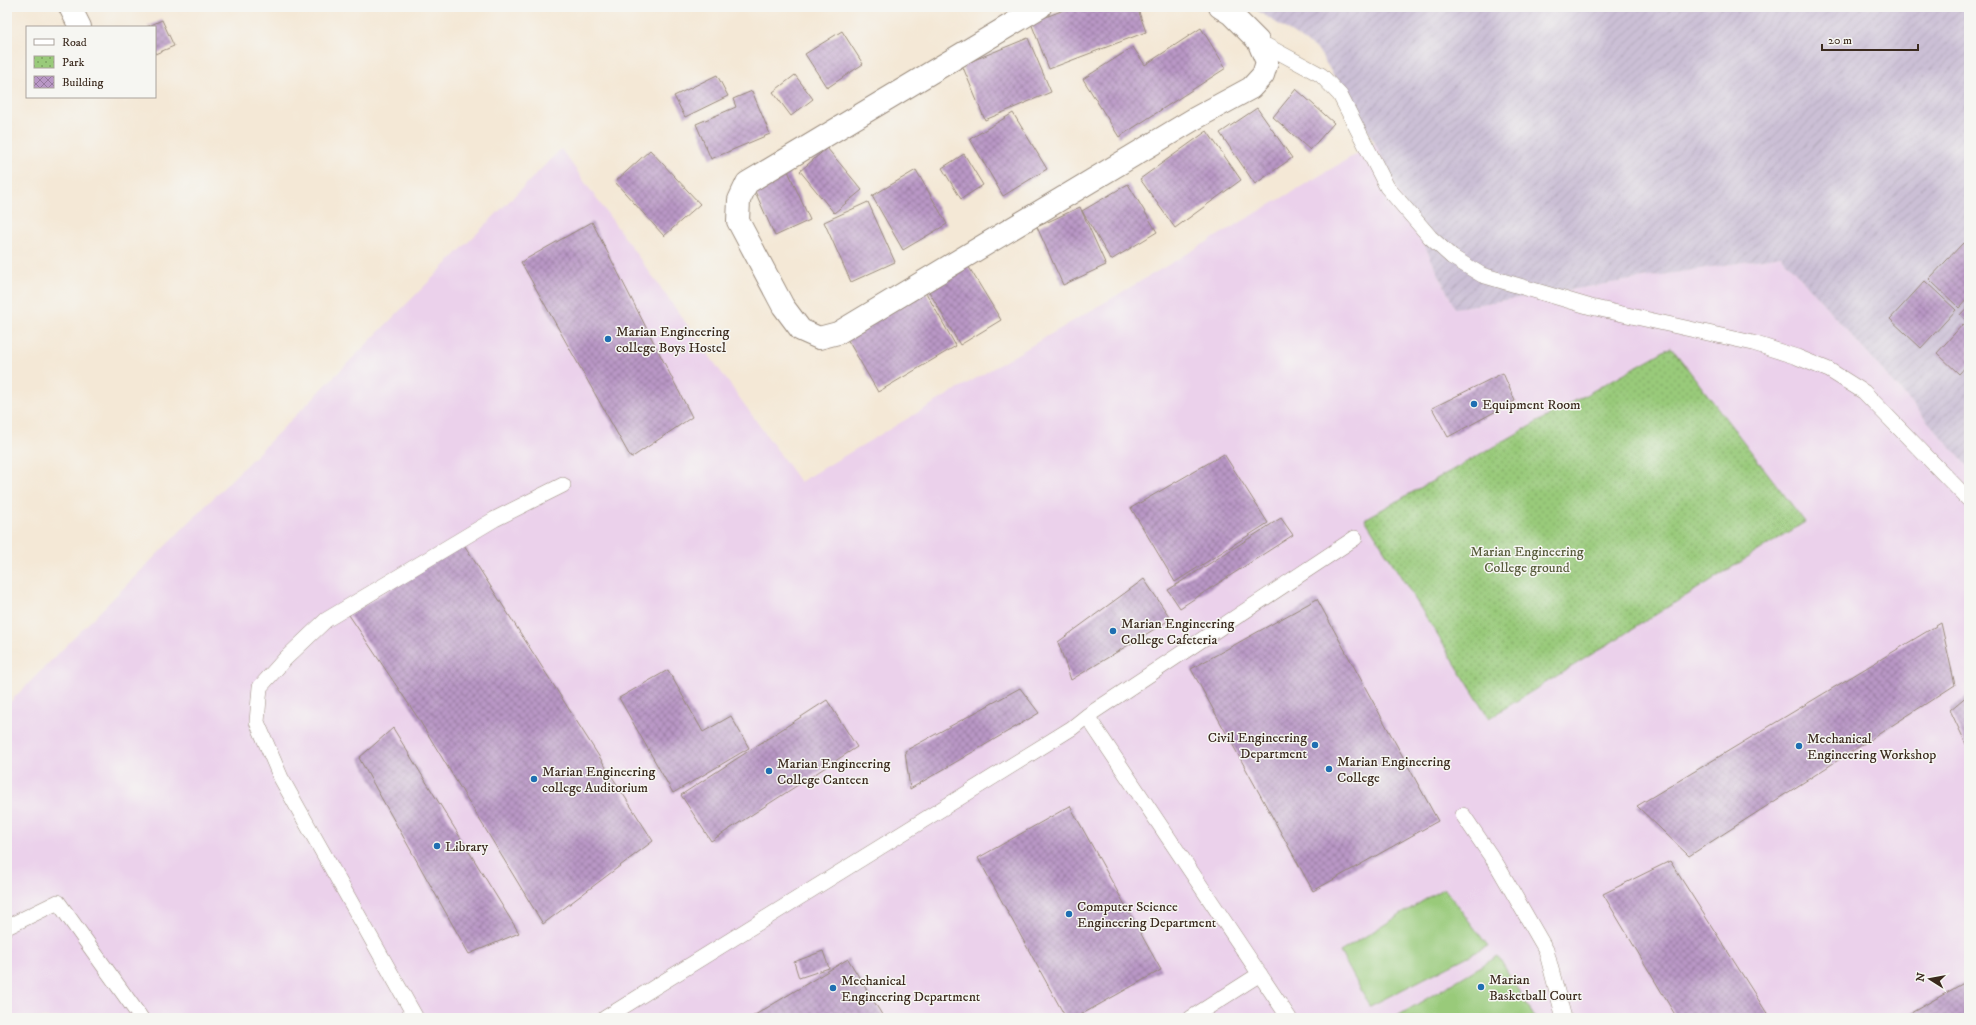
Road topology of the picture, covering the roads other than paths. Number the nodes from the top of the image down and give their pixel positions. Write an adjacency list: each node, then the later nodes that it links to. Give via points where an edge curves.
1 (70, 7): 4 (street)
2 (1040, 7): 5 (street, via 747,182 739,200 738,222 784,306 801,330 819,338 838,333 1194,119 1251,88 1263,75 1267,62)
3 (1220, 7): 5 (street, via 1231,14)
4 (80, 26)
5 (1258, 41): 7 (lane, via 1321,74 1340,95 1387,187 1430,237 1452,257 1482,276 1591,307 1753,343 1829,370 1864,392)
6 (563, 485): 14 (lane, via 495,519 326,620 260,687 257,722 281,778)
7 (1969, 500)
8 (1355, 538): 9 (lane)
9 (1087, 716): 12 (lane); 15 (lane, via 1072,728)
10 (1463, 815): 18 (lane, via 1497,865 1546,950)
11 (7, 927): 13 (lane, via 58,902)
12 (1260, 974): 16 (lane); 17 (lane)
13 (141, 1018)
14 (416, 1018)
15 (605, 1018)
16 (1191, 1018)
17 (1289, 1018)
18 (1564, 1018)

